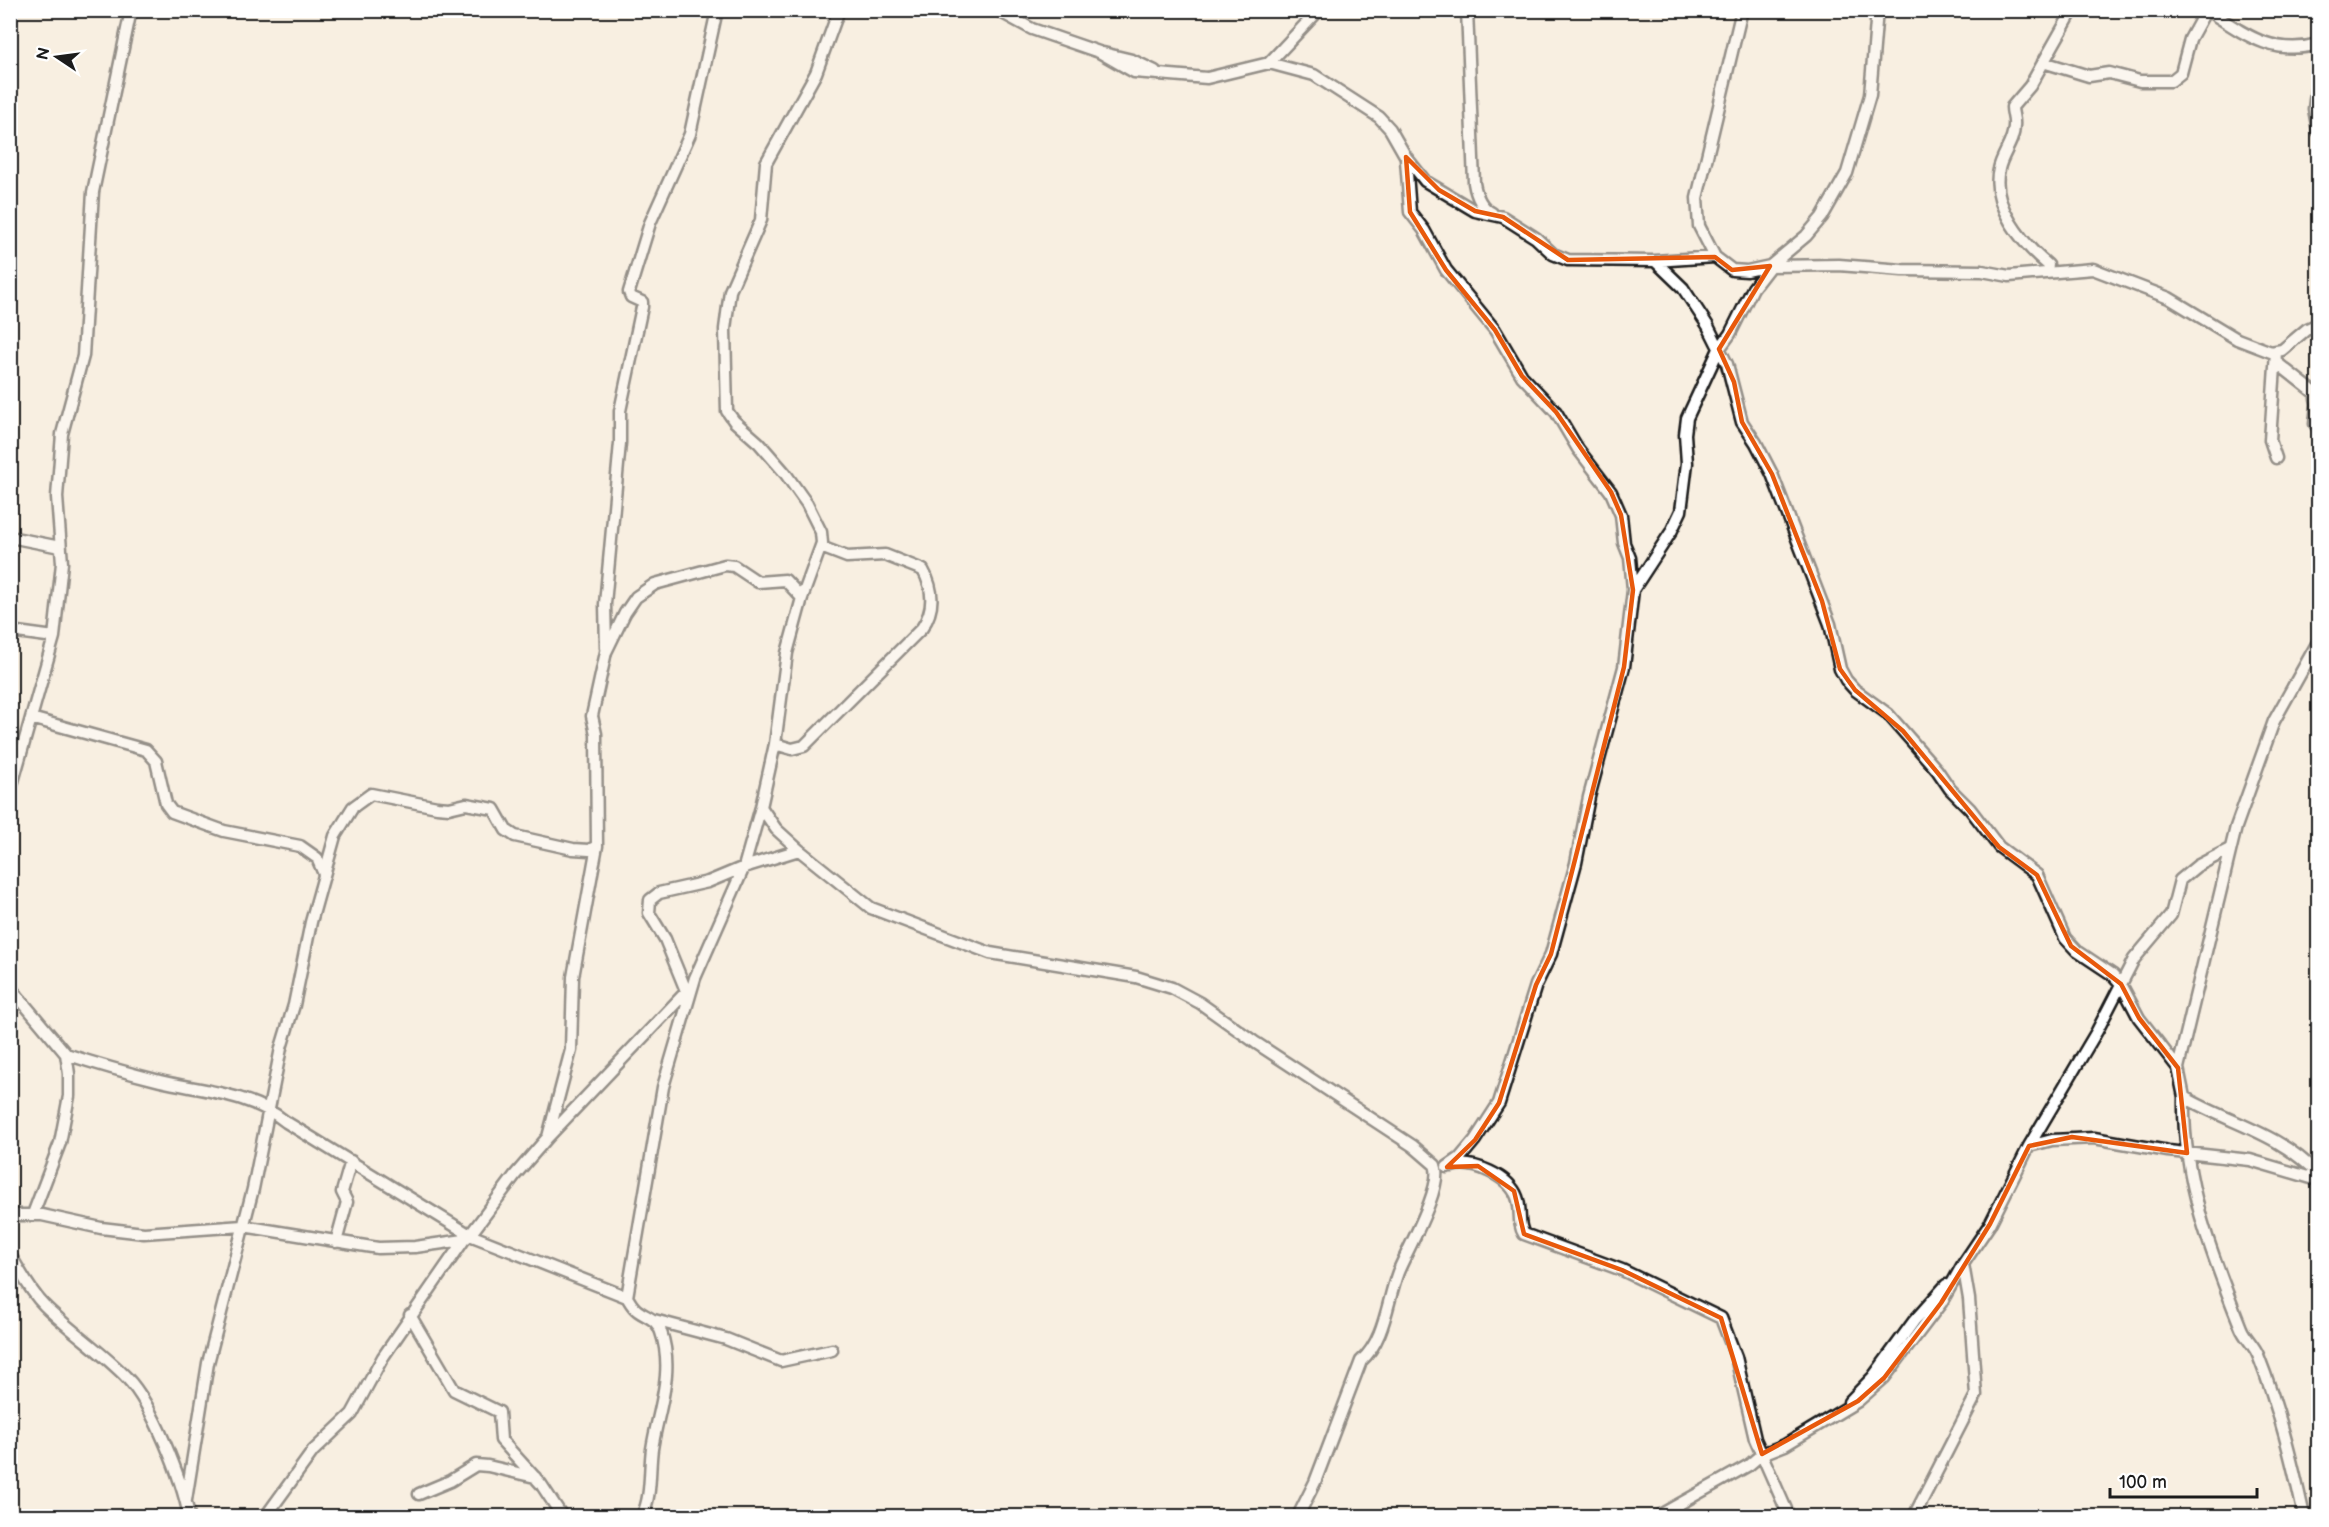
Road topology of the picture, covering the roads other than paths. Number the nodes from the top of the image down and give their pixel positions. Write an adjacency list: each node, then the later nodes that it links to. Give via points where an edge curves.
1 (131, 10): 30 (street, via 93,192 83,356 62,434 57,497)
2 (717, 10): 37 (street, via 690,134 650,223 629,292 642,302 642,307 620,411 605,604)
3 (839, 10): 31 (street, via 816,73 766,163 761,220 734,278 725,329 727,411 734,422 759,442 807,504 821,532)
4 (997, 10): 13 (street, via 1032,28 1099,52 1134,72 1207,78)
5 (1319, 10): 13 (street)
6 (1467, 10): 17 (street)
7 (1742, 10): 20 (street, via 1697,198 1699,226)
8 (1877, 10): 23 (street, via 1870,95 1847,173 1822,217)
9 (2073, 10): 12 (street)
10 (2206, 10): 11 (street, via 2262,43 2292,49); 12 (street, via 2190,39 2181,73 2171,81 2140,81 2109,73 2089,76)
11 (2319, 44)
12 (2043, 62): 22 (street, via 2012,107 2014,133 1998,171 1998,184 2005,211 2026,244)
13 (1269, 63): 16 (street, via 1314,75 1371,112 1390,129)
14 (2319, 75): 15 (street, via 2314,109)
15 (2319, 131)
16 (1406, 157): 18 (street, via 1425,181); 32 (street, via 1410,213 1446,270 1505,344 1522,376 1557,412 1578,449 1611,492 1622,515)
17 (1476, 194): 18 (street, via 1472,203); 19 (street, via 1488,212)
18 (1475, 211): 19 (street)
19 (1503, 217): 21 (street, via 1553,254 1568,260)
20 (1715, 257): 21 (street); 23 (street, via 1732,270)
21 (1655, 261): 25 (street, via 1683,288)
22 (2048, 265)
23 (1770, 266): 25 (street); 26 (street, via 1971,270 2009,276 2093,268 2169,298)
24 (2319, 324): 26 (street)
25 (1719, 349): 32 (street, via 1687,418 1681,511); 48 (street, via 1734,382 1742,422 1772,474 1822,601 1846,680 1888,714 1999,847 2037,875 2058,926 2071,946)
26 (2277, 358): 27 (street, via 2314,393 2315,424); 28 (street, via 2270,440)
27 (2319, 428)
28 (2276, 458)
29 (10, 537): 30 (street)
30 (60, 547): 35 (street, via 60,598)
31 (821, 547): 33 (street); 39 (street, via 847,556 885,555 923,570 931,590 930,614 896,656 804,746 792,749)
32 (1633, 590): 59 (street, via 1622,676 1551,954 1532,995 1499,1104 1461,1158)
33 (802, 598): 37 (street, via 785,580 758,582 734,566 719,565 645,589 625,613); 39 (street, via 787,653)
34 (10, 631): 35 (street)
35 (54, 637): 38 (street)
36 (2319, 642): 43 (street, via 2274,720)
37 (606, 652): 42 (street, via 592,716 596,734)
38 (31, 718): 40 (street); 46 (street, via 146,750 156,761 166,804 172,812 224,831 300,846 317,858)
39 (775, 744): 41 (street)
40 (10, 792)
41 (761, 807): 44 (street, via 776,829); 45 (street)
42 (597, 846): 46 (street, via 580,850 515,836 506,830 494,809 486,806 437,807 371,794 362,798 346,817 335,836); 55 (street, via 573,977 571,1050)
43 (2230, 849): 48 (street, via 2184,875 2171,915 2139,951); 52 (street)
44 (799, 850): 45 (street); 59 (street, via 871,908 952,940 1004,956 1136,976 1172,988)
45 (744, 867): 47 (street); 50 (street, via 708,882 659,893 650,900 649,914 665,939)
46 (324, 874): 54 (street)
47 (695, 978): 50 (street); 69 (street, via 663,1088)
48 (2121, 984): 52 (street, via 2139,1018); 56 (street)
49 (10, 987): 51 (street)
50 (687, 993): 55 (street)
51 (66, 1054): 54 (street, via 160,1081 227,1094); 62 (street, via 70,1086 66,1120)
52 (2178, 1068): 53 (street)
53 (2184, 1097): 57 (street); 60 (street, via 2268,1135)
54 (270, 1109): 58 (street); 64 (street)
55 (548, 1137): 65 (street)
56 (2029, 1146): 57 (street, via 2072,1137); 68 (street, via 1990,1224)
57 (2187, 1153): 61 (street, via 2250,1160); 85 (street, via 2217,1273 2257,1354 2285,1429)
58 (351, 1161): 65 (street); 66 (street, via 342,1194 347,1202)
59 (1442, 1168): 73 (street, via 1463,1163 1478,1166 1514,1191 1524,1234 1622,1270 1721,1318 1736,1357); 81 (street, via 1424,1221 1397,1275 1378,1336 1361,1361)
60 (2319, 1174)
61 (2319, 1180)
62 (33, 1214): 63 (street); 64 (street, via 121,1232 188,1232)
63 (10, 1215)
64 (243, 1226): 66 (street); 76 (street, via 208,1363)
65 (467, 1238): 66 (street, via 415,1247 378,1248); 69 (street); 70 (street)
66 (336, 1242)
67 (10, 1255): 76 (street, via 44,1305 95,1347 138,1392)
68 (1963, 1264): 73 (street, via 1941,1303 1884,1378 1858,1401); 84 (street, via 1970,1299 1976,1395)
69 (627, 1297): 71 (street, via 636,1310)
70 (411, 1315): 74 (street, via 454,1390 499,1412 501,1440); 78 (street, via 351,1414 313,1451)
71 (654, 1320): 72 (street, via 726,1339 781,1361); 80 (street, via 663,1340 666,1384)
72 (832, 1350)
73 (1762, 1454): 82 (street); 83 (street)
74 (535, 1478): 75 (street, via 476,1465 442,1486); 79 (street)
75 (419, 1494)
76 (186, 1500): 77 (street)
77 (189, 1516)
78 (267, 1516)
79 (562, 1516)
80 (642, 1516)
81 (1298, 1516)
82 (1659, 1516)
83 (1789, 1516)
84 (1914, 1516)
85 (2304, 1516)

